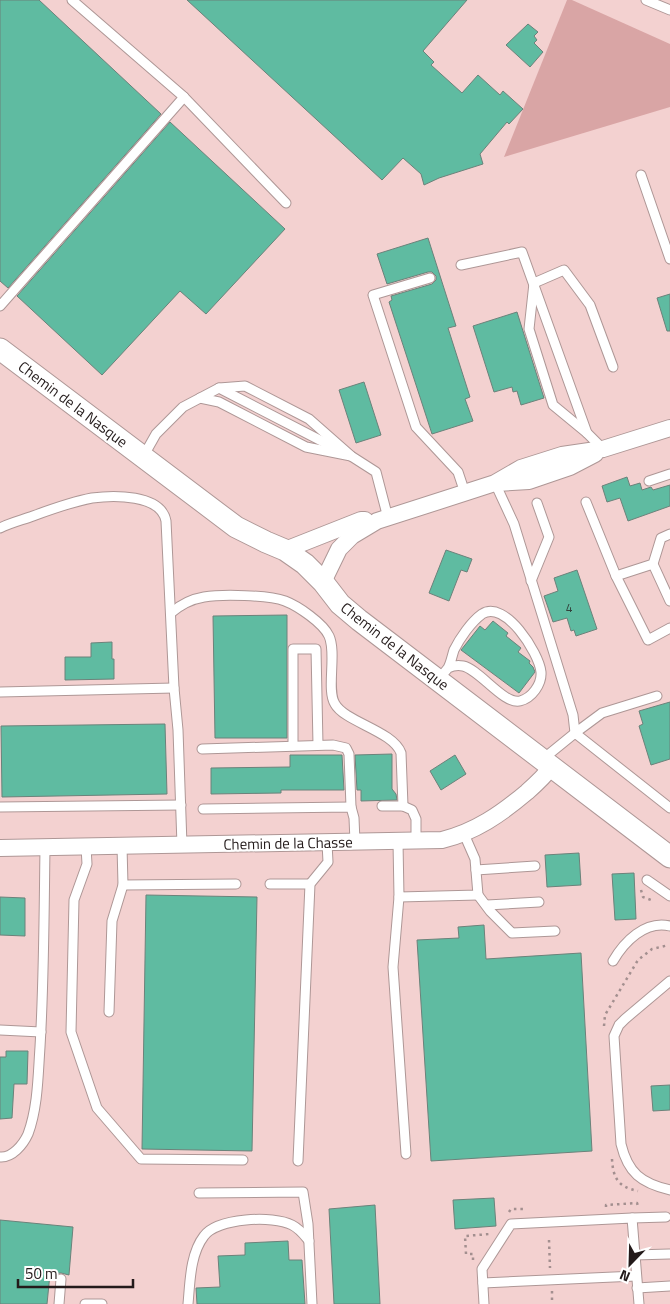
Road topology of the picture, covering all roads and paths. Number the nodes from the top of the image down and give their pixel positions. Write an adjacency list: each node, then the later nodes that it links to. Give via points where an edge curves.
1 (72, 0): 4 (lane)
2 (646, 0): 3 (lane)
3 (670, 10)
4 (184, 96): 6 (lane); 11 (lane)
5 (641, 175): 7 (lane)
6 (286, 203)
7 (670, 259)
8 (461, 265): 10 (lane, via 522,252)
9 (430, 278): 24 (lane, via 373,295 416,427 458,472)
10 (534, 283): 13 (lane, via 564,270 590,305); 17 (lane); 17 (lane, via 529,329 553,405)
11 (0, 306)
12 (0, 350): 20 (street, Chemin de la Nasque)
13 (613, 367)
14 (219, 388): 15 (lane); 19 (lane); 19 (lane, via 245,386 309,419)
15 (200, 398): 19 (lane, via 219,402 306,447); 20 (lane, via 183,408 156,434)
16 (670, 428): 18 (street)
17 (587, 433): 18 (lane)
18 (603, 449): 23 (street, via 562,454 521,468)
19 (351, 456): 27 (lane, via 376,472)
20 (143, 457): 30 (street, Chemin de la Nasque, via 236,527)
21 (670, 474): 22 (lane)
22 (649, 480)
23 (495, 483): 24 (street); 33 (lane, via 514,524)
24 (465, 493): 27 (street)
25 (586, 502): 32 (lane)
26 (537, 503): 33 (lane, via 549,537)
27 (383, 519): 30 (street, via 361,520); 34 (street, via 352,536 339,549)
28 (0, 528): 36 (lane, via 93,498 133,498 154,504 164,513 166,521)
29 (670, 534): 31 (lane, via 660,538)
30 (285, 550): 34 (street, Chemin de la Nasque)
31 (653, 564): 32 (lane); 35 (lane)
32 (616, 576): 37 (lane, via 648,640)
33 (531, 581): 42 (lane, via 573,715)
34 (323, 582): 38 (street, Chemin de la Nasque, via 346,609)
35 (670, 600)
36 (170, 614): 39 (lane); 49 (lane, via 194,599 220,596 273,598 290,603 308,614 330,637 335,705 400,748)
37 (670, 628)
38 (443, 674): 38 (lane, via 462,666 470,669 514,701 530,695 540,680 539,663 520,631 509,618 491,611 482,614 459,642); 46 (street, Chemin de la Nasque)
39 (174, 688): 40 (lane); 47 (lane)
40 (0, 692)
41 (657, 696): 42 (lane, via 602,713)
42 (575, 733): 46 (lane); 52 (lane)
43 (293, 746): 44 (lane); 44 (lane, via 293,649 316,649); 45 (lane)
44 (318, 746): 51 (lane, via 340,746 348,751)
45 (202, 749)
46 (547, 763): 54 (street, Chemin de la Chasse, via 546,774 505,811); 64 (street, Chemin de la Nasque)
47 (181, 805): 50 (lane); 59 (lane)
48 (382, 806): 49 (lane)
49 (403, 806): 55 (lane, via 416,816)
50 (0, 807)
51 (351, 807): 53 (lane); 56 (lane)
52 (670, 808)
53 (203, 809)
54 (464, 834): 55 (street, Chemin de la Chasse, via 442,840); 66 (lane)
55 (416, 841): 57 (street, Chemin de la Chasse)
56 (355, 842): 57 (street, Chemin de la Chasse); 58 (street, Chemin de la Chasse)
57 (398, 842): 74 (lane)
58 (327, 843): 59 (street, Chemin de la Chasse); 70 (lane, via 328,862)
59 (182, 845): 60 (street, Chemin de la Chasse)
60 (122, 846): 61 (street, Chemin de la Chasse); 71 (lane)
61 (86, 847): 63 (street, Chemin de la Chasse); 86 (lane, via 87,864 74,900 71,1032 97,1108 141,1159)
62 (0, 848): 63 (street, Chemin de la Chasse)
63 (45, 848): 83 (lane)
64 (670, 857)
65 (535, 866): 66 (lane)
66 (476, 870): 72 (lane)
67 (647, 880): 73 (lane)
68 (236, 884): 71 (lane)
69 (270, 884): 70 (lane)
70 (310, 884): 87 (lane)
71 (123, 885): 81 (lane, via 112,921)
72 (478, 896): 74 (lane); 76 (lane)
73 (670, 896)
74 (399, 897): 84 (lane, via 393,967)
75 (539, 902): 76 (lane)
76 (487, 906): 78 (lane, via 512,933)
77 (670, 926): 79 (lane, via 652,927 636,935 623,945)
78 (555, 931)
79 (613, 961)
80 (670, 982): 88 (lane, via 625,1019 614,1036 624,1156 635,1175)
81 (109, 1012)
82 (0, 1030): 83 (lane)
83 (41, 1032): 85 (lane, via 36,1096 28,1134 15,1152)
84 (406, 1154)
85 (0, 1157)
86 (243, 1160)
87 (298, 1161)
88 (670, 1190)
89 (199, 1193): 96 (lane, via 303,1192)
90 (606, 1212): 94 (path, via 606,1204 637,1203)
91 (523, 1215): 93 (path, via 523,1209 511,1209)
92 (666, 1217): 94 (lane)
93 (506, 1218)
94 (635, 1218): 98 (lane); 102 (lane, via 511,1224 482,1268)
95 (495, 1234): 99 (path, via 465,1236 466,1254 472,1254)
96 (309, 1241): 108 (lane, via 300,1230 280,1221 249,1220 216,1226 202,1238 194,1257); 109 (lane)
97 (669, 1254): 98 (lane)
98 (635, 1255): 100 (lane)
99 (473, 1262)
100 (636, 1276): 102 (lane); 104 (lane)
101 (61, 1279): 106 (lane)
102 (483, 1283): 110 (lane)
103 (670, 1286): 104 (lane)
104 (637, 1288): 111 (lane)
105 (85, 1303): 107 (lane)
106 (59, 1304)
107 (102, 1304)
108 (188, 1304)
109 (312, 1304)
110 (484, 1304)
111 (638, 1304)

